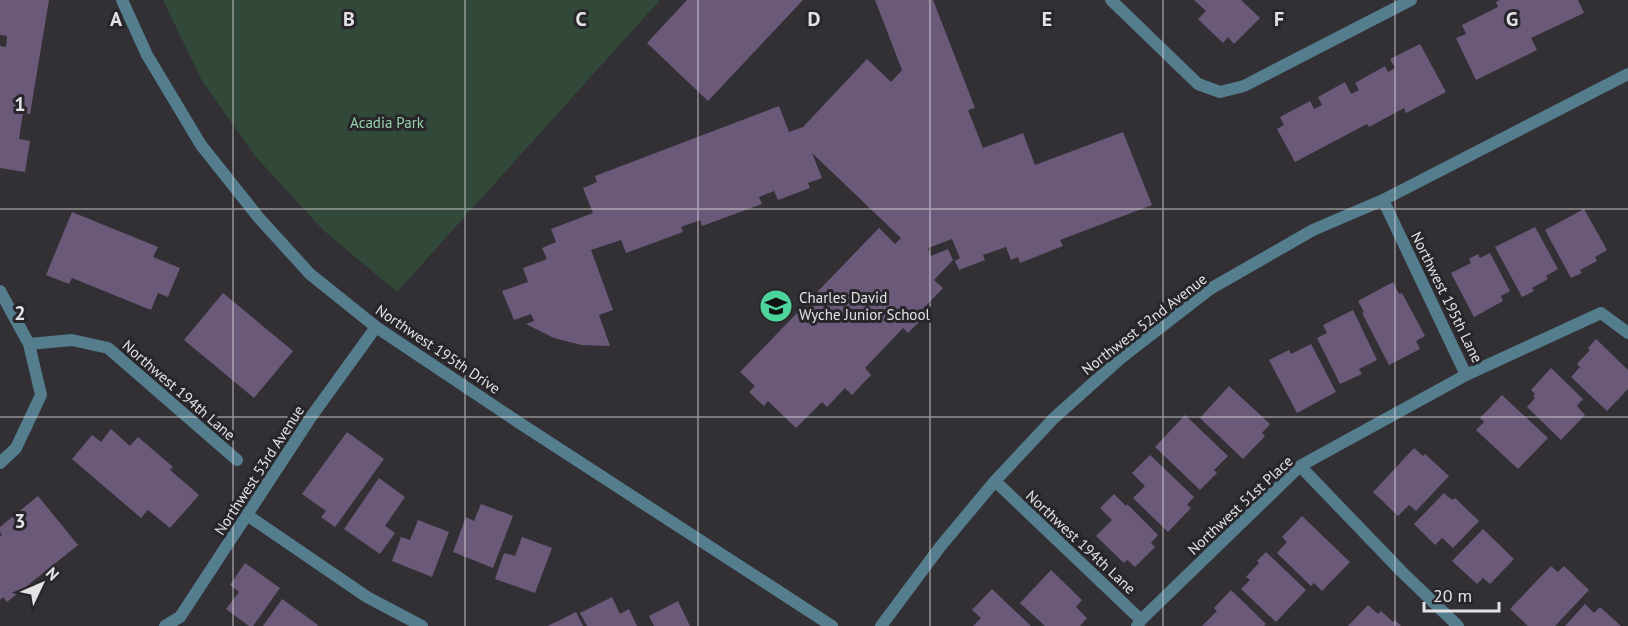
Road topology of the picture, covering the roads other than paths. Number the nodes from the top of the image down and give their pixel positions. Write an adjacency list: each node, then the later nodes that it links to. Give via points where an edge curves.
1 (122, 0): 7 (street, Northwest 195th Drive, via 147,55 201,145 310,274)
2 (1111, 0): 3 (street, via 1197,84 1220,92 1244,86)
3 (1411, 0)
4 (1628, 74): 5 (street, Northwest 52nd Avenue)
5 (1383, 200): 10 (street, Northwest 195th Lane); 14 (street, Northwest 52nd Avenue, via 1313,230 1210,289 1121,358 1054,418)
6 (0, 291): 9 (street)
7 (376, 327): 15 (street, Northwest 53rd Avenue); 19 (street, Northwest 195th Drive)
8 (1628, 333): 10 (street, Northwest 195th Lane, via 1601,313)
9 (29, 344): 11 (street, Northwest 194th Lane, via 72,340 108,348); 12 (street, via 41,395 16,448)
10 (1466, 375): 13 (street, Northwest 51st Place)
11 (237, 460)
12 (0, 463)
13 (1300, 466): 16 (street, Northwest 51st Place); 21 (street)
14 (995, 481): 16 (street, Northwest 194th Lane); 20 (street, Northwest 52nd Avenue)
15 (247, 516): 17 (street, Northwest 53rd Avenue, via 180,617); 18 (street, via 368,597)
16 (1139, 623)
17 (165, 626)
18 (422, 626)
19 (832, 626)
20 (881, 626)
21 (1458, 626)

